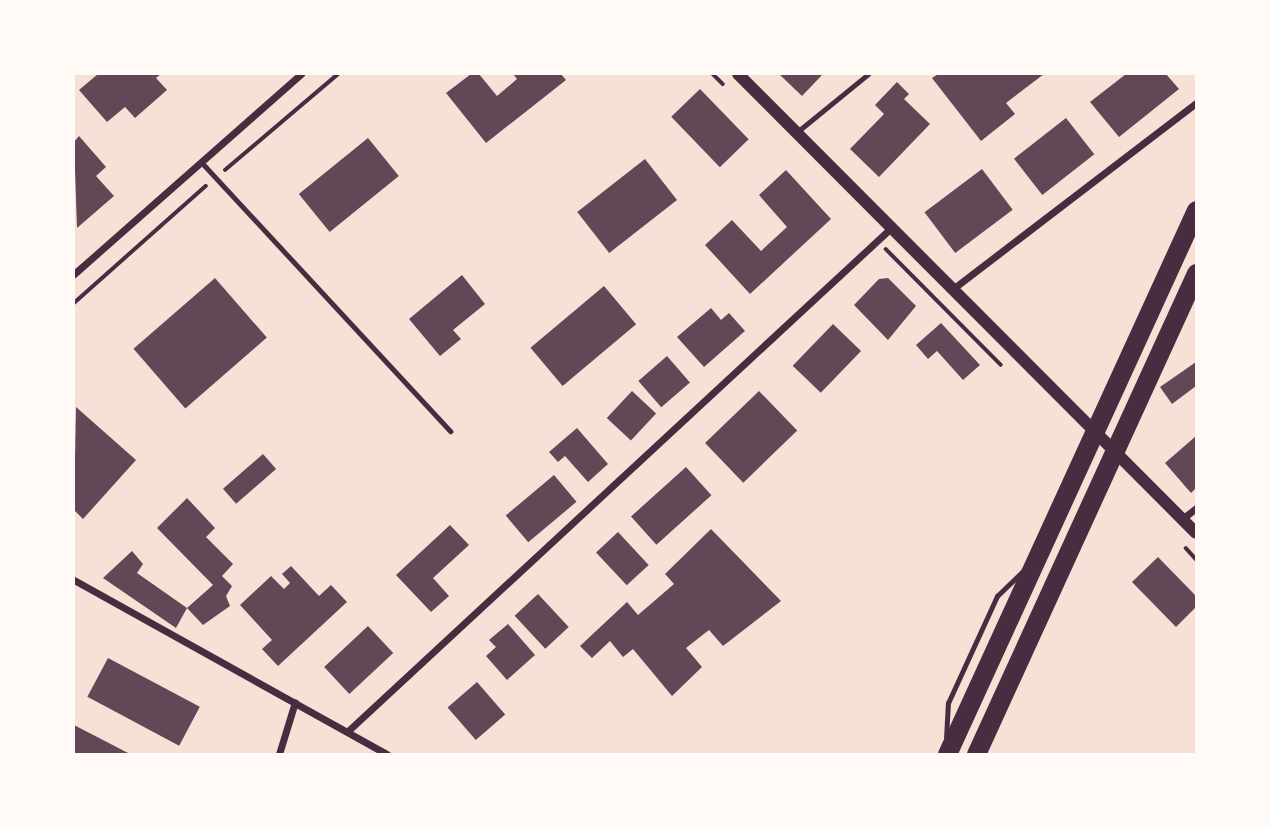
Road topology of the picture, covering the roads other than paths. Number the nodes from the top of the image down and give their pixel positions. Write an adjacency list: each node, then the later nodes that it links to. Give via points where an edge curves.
1 (301, 74): 6 (street)
2 (738, 74): 5 (street)
3 (868, 74): 5 (lane)
4 (1196, 103): 11 (street)
5 (797, 132): 8 (street)
6 (201, 162): 10 (street); 12 (lane)
7 (1196, 210): 21 (highway, via 1072,491)
8 (892, 226): 11 (street); 18 (street)
9 (1196, 273): 22 (highway)
10 (74, 274)
11 (954, 288): 14 (street)
12 (450, 431)
13 (1196, 508): 14 (street)
14 (1182, 519): 15 (street)
15 (1196, 533)
16 (74, 580): 17 (street)
17 (295, 702): 18 (street); 19 (street)
18 (349, 730): 20 (street)
19 (279, 754)
20 (387, 754)
21 (948, 754)
22 (976, 754)

